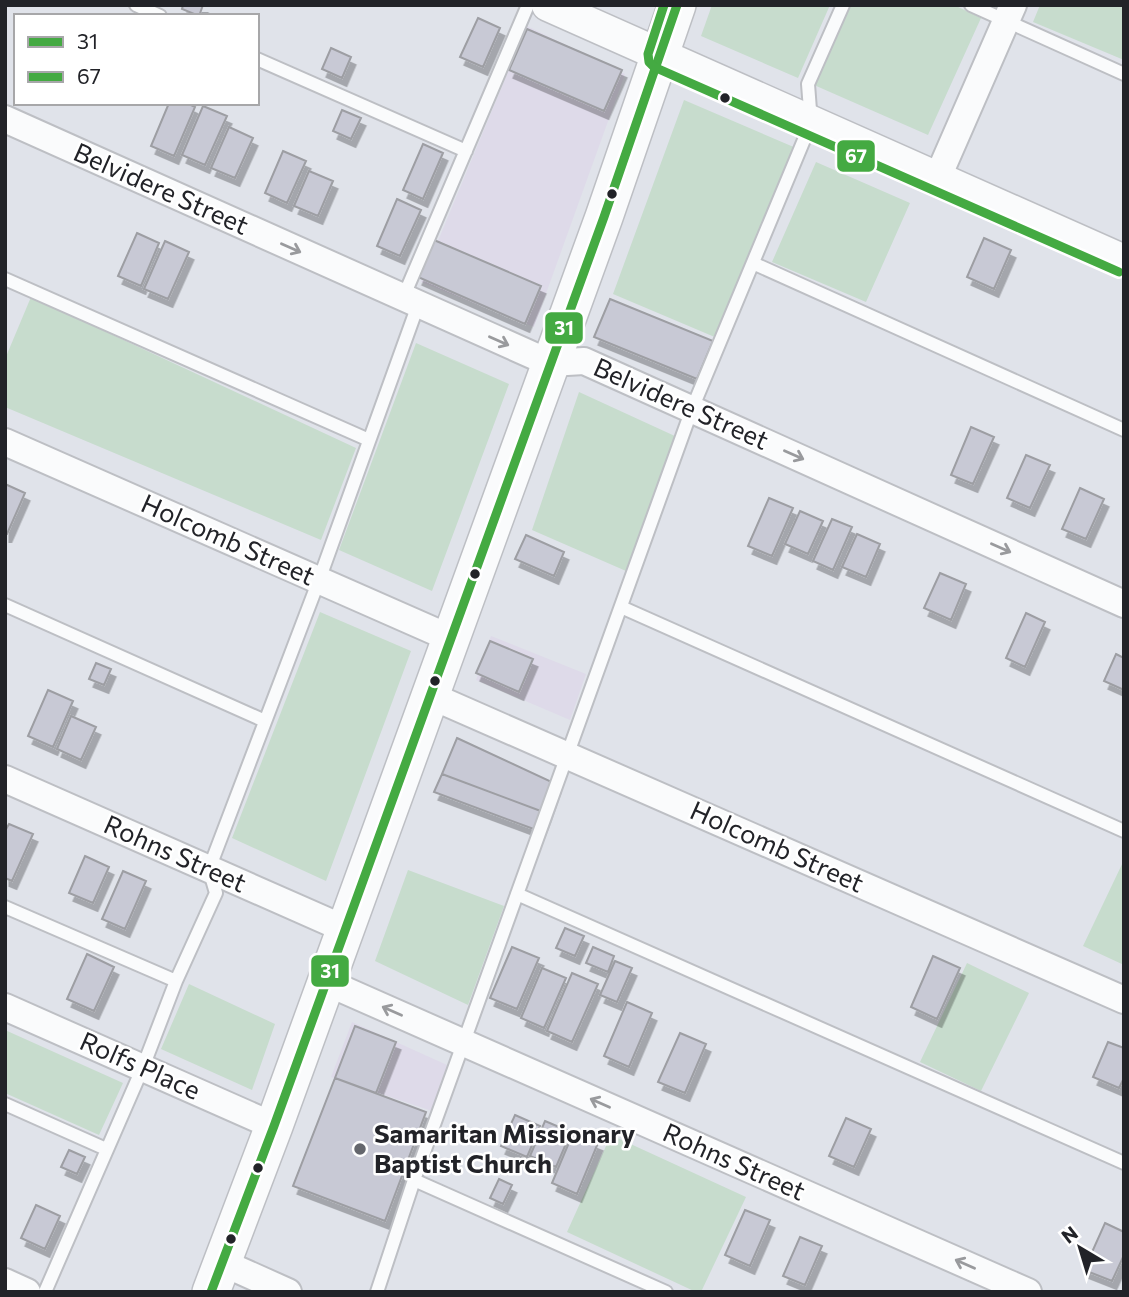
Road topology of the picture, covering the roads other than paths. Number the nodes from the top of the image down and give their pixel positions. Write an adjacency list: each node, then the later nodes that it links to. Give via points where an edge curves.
1 (136, 5): 7 (lane)
2 (528, 5): 14 (lane)
3 (548, 5): 9 (street)
4 (677, 5): 9 (main road)
5 (843, 5): 13 (lane, via 808,85)
6 (971, 5): 8 (lane)
7 (156, 14)
8 (1009, 14): 11 (lane); 15 (street)
9 (660, 55): 13 (street); 20 (main road)
10 (259, 60): 14 (lane)
11 (1124, 74)
12 (5, 119): 19 (street, Belvidere Street, one-way to 19)
13 (811, 123): 15 (street); 17 (lane)
14 (466, 150): 19 (lane)
15 (937, 179): 16 (street)
16 (1124, 261)
17 (755, 264): 21 (lane); 22 (lane)
18 (5, 279): 23 (lane)
19 (411, 302): 20 (street, Belvidere Street, one-way to 20); 23 (lane)
20 (550, 363): 21 (street, Belvidere Street, via 584,360); 29 (main road)
21 (692, 410): 26 (street, Belvidere Street, one-way to 26); 28 (lane)
22 (1124, 430)
23 (369, 440): 25 (lane)
24 (5, 442): 25 (street, Holcomb Street)
25 (319, 580): 29 (street, Holcomb Street); 31 (lane)
26 (1124, 604)
27 (5, 606): 31 (lane)
28 (621, 607): 32 (lane); 34 (lane)
29 (450, 638): 30 (main road)
30 (429, 695): 32 (street, Holcomb Street); 38 (main road)
31 (265, 721): 35 (lane)
32 (566, 755): 36 (lane); 41 (street, Holcomb Street)
33 (5, 779): 35 (street, Rohns Street)
34 (1124, 831)
35 (209, 869): 38 (street, Rohns Street); 39 (lane, via 216,892)
36 (517, 894): 43 (lane); 48 (lane)
37 (5, 906): 39 (lane)
38 (345, 929): 40 (main road)
39 (176, 981): 44 (lane)
40 (326, 982): 43 (street, Rohns Street, one-way to 40); 46 (main road)
41 (1124, 1000)
42 (5, 1007): 44 (street, Rolfs Place)
43 (465, 1043): 49 (lane); 57 (street, Rohns Street, one-way to 43)
44 (143, 1067): 46 (street, Rolfs Place); 47 (lane)
45 (5, 1104): 47 (lane)
46 (274, 1126): 50 (main road)
47 (106, 1149): 53 (lane)
48 (1124, 1163)
49 (414, 1180): 55 (lane); 56 (lane)
50 (217, 1278): 54 (street)
51 (5, 1282): 52 (street)
52 (27, 1292)
53 (45, 1292)
54 (288, 1292)
55 (377, 1292)
56 (666, 1292)
57 (1028, 1292)

